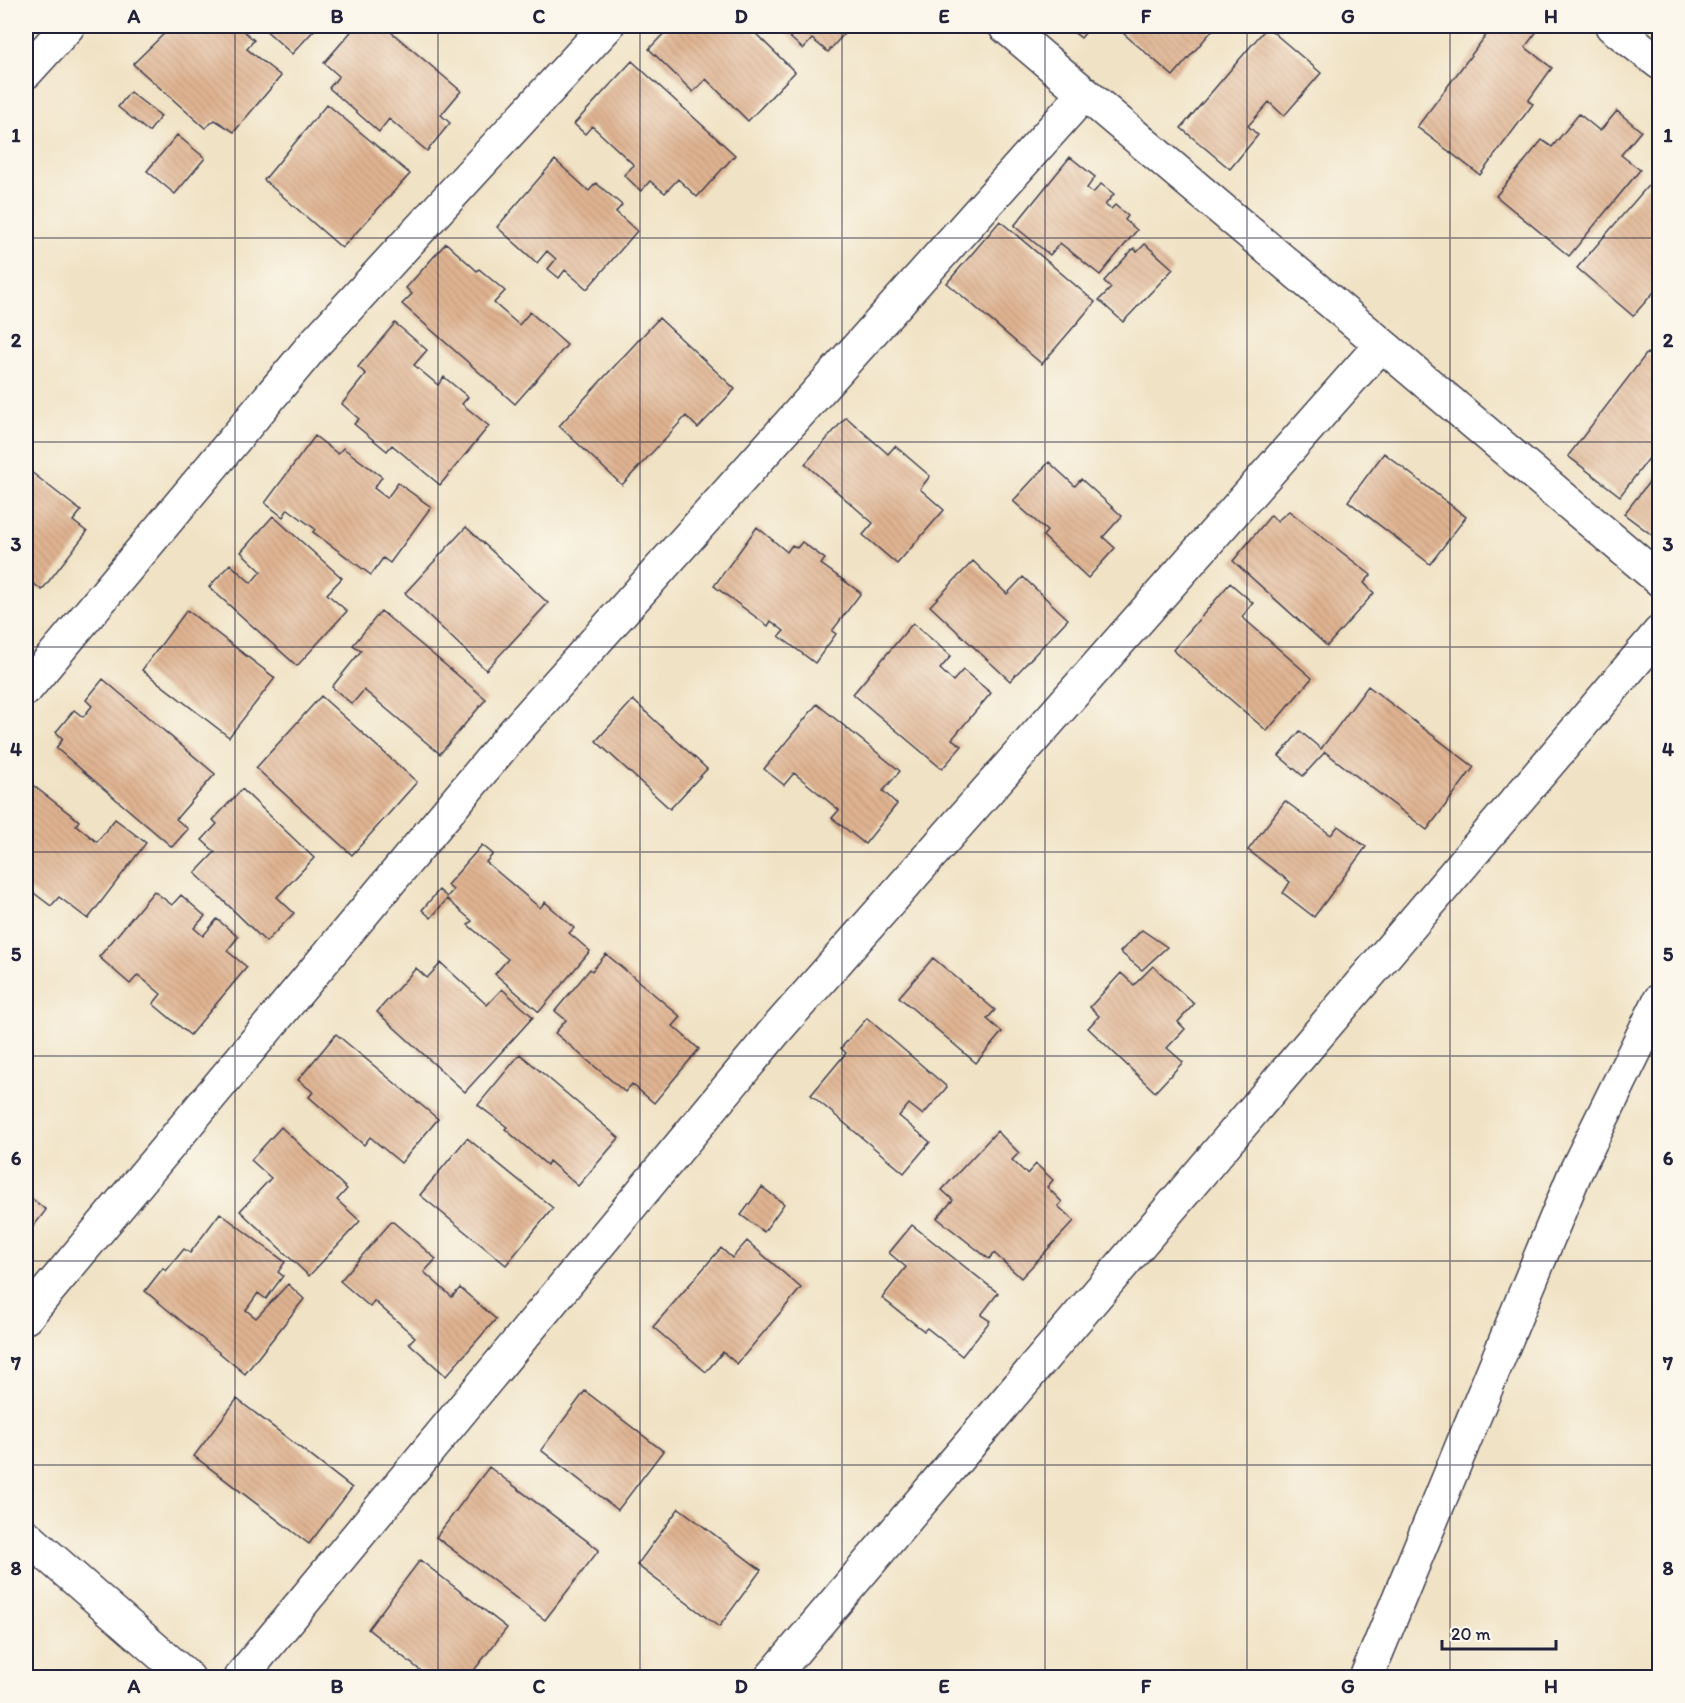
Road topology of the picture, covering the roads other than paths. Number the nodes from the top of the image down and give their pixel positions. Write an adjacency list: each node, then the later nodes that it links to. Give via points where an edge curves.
1 (68, 26): 6 (street)
2 (607, 26): 11 (street, via 315,343)
3 (1005, 26): 7 (street)
4 (1612, 26): 5 (street)
5 (1659, 63)
6 (26, 72)
7 (1084, 94): 8 (street); 13 (street, via 510,737)
8 (1381, 345): 9 (street); 16 (street, via 776,1030)
9 (1659, 580)
10 (1659, 632): 17 (street)
11 (26, 689)
12 (1659, 1000): 18 (street, via 1575,1173)
13 (26, 1317)
14 (26, 1536): 15 (street)
15 (188, 1677)
16 (240, 1677)
17 (771, 1677)
18 (1366, 1677)

